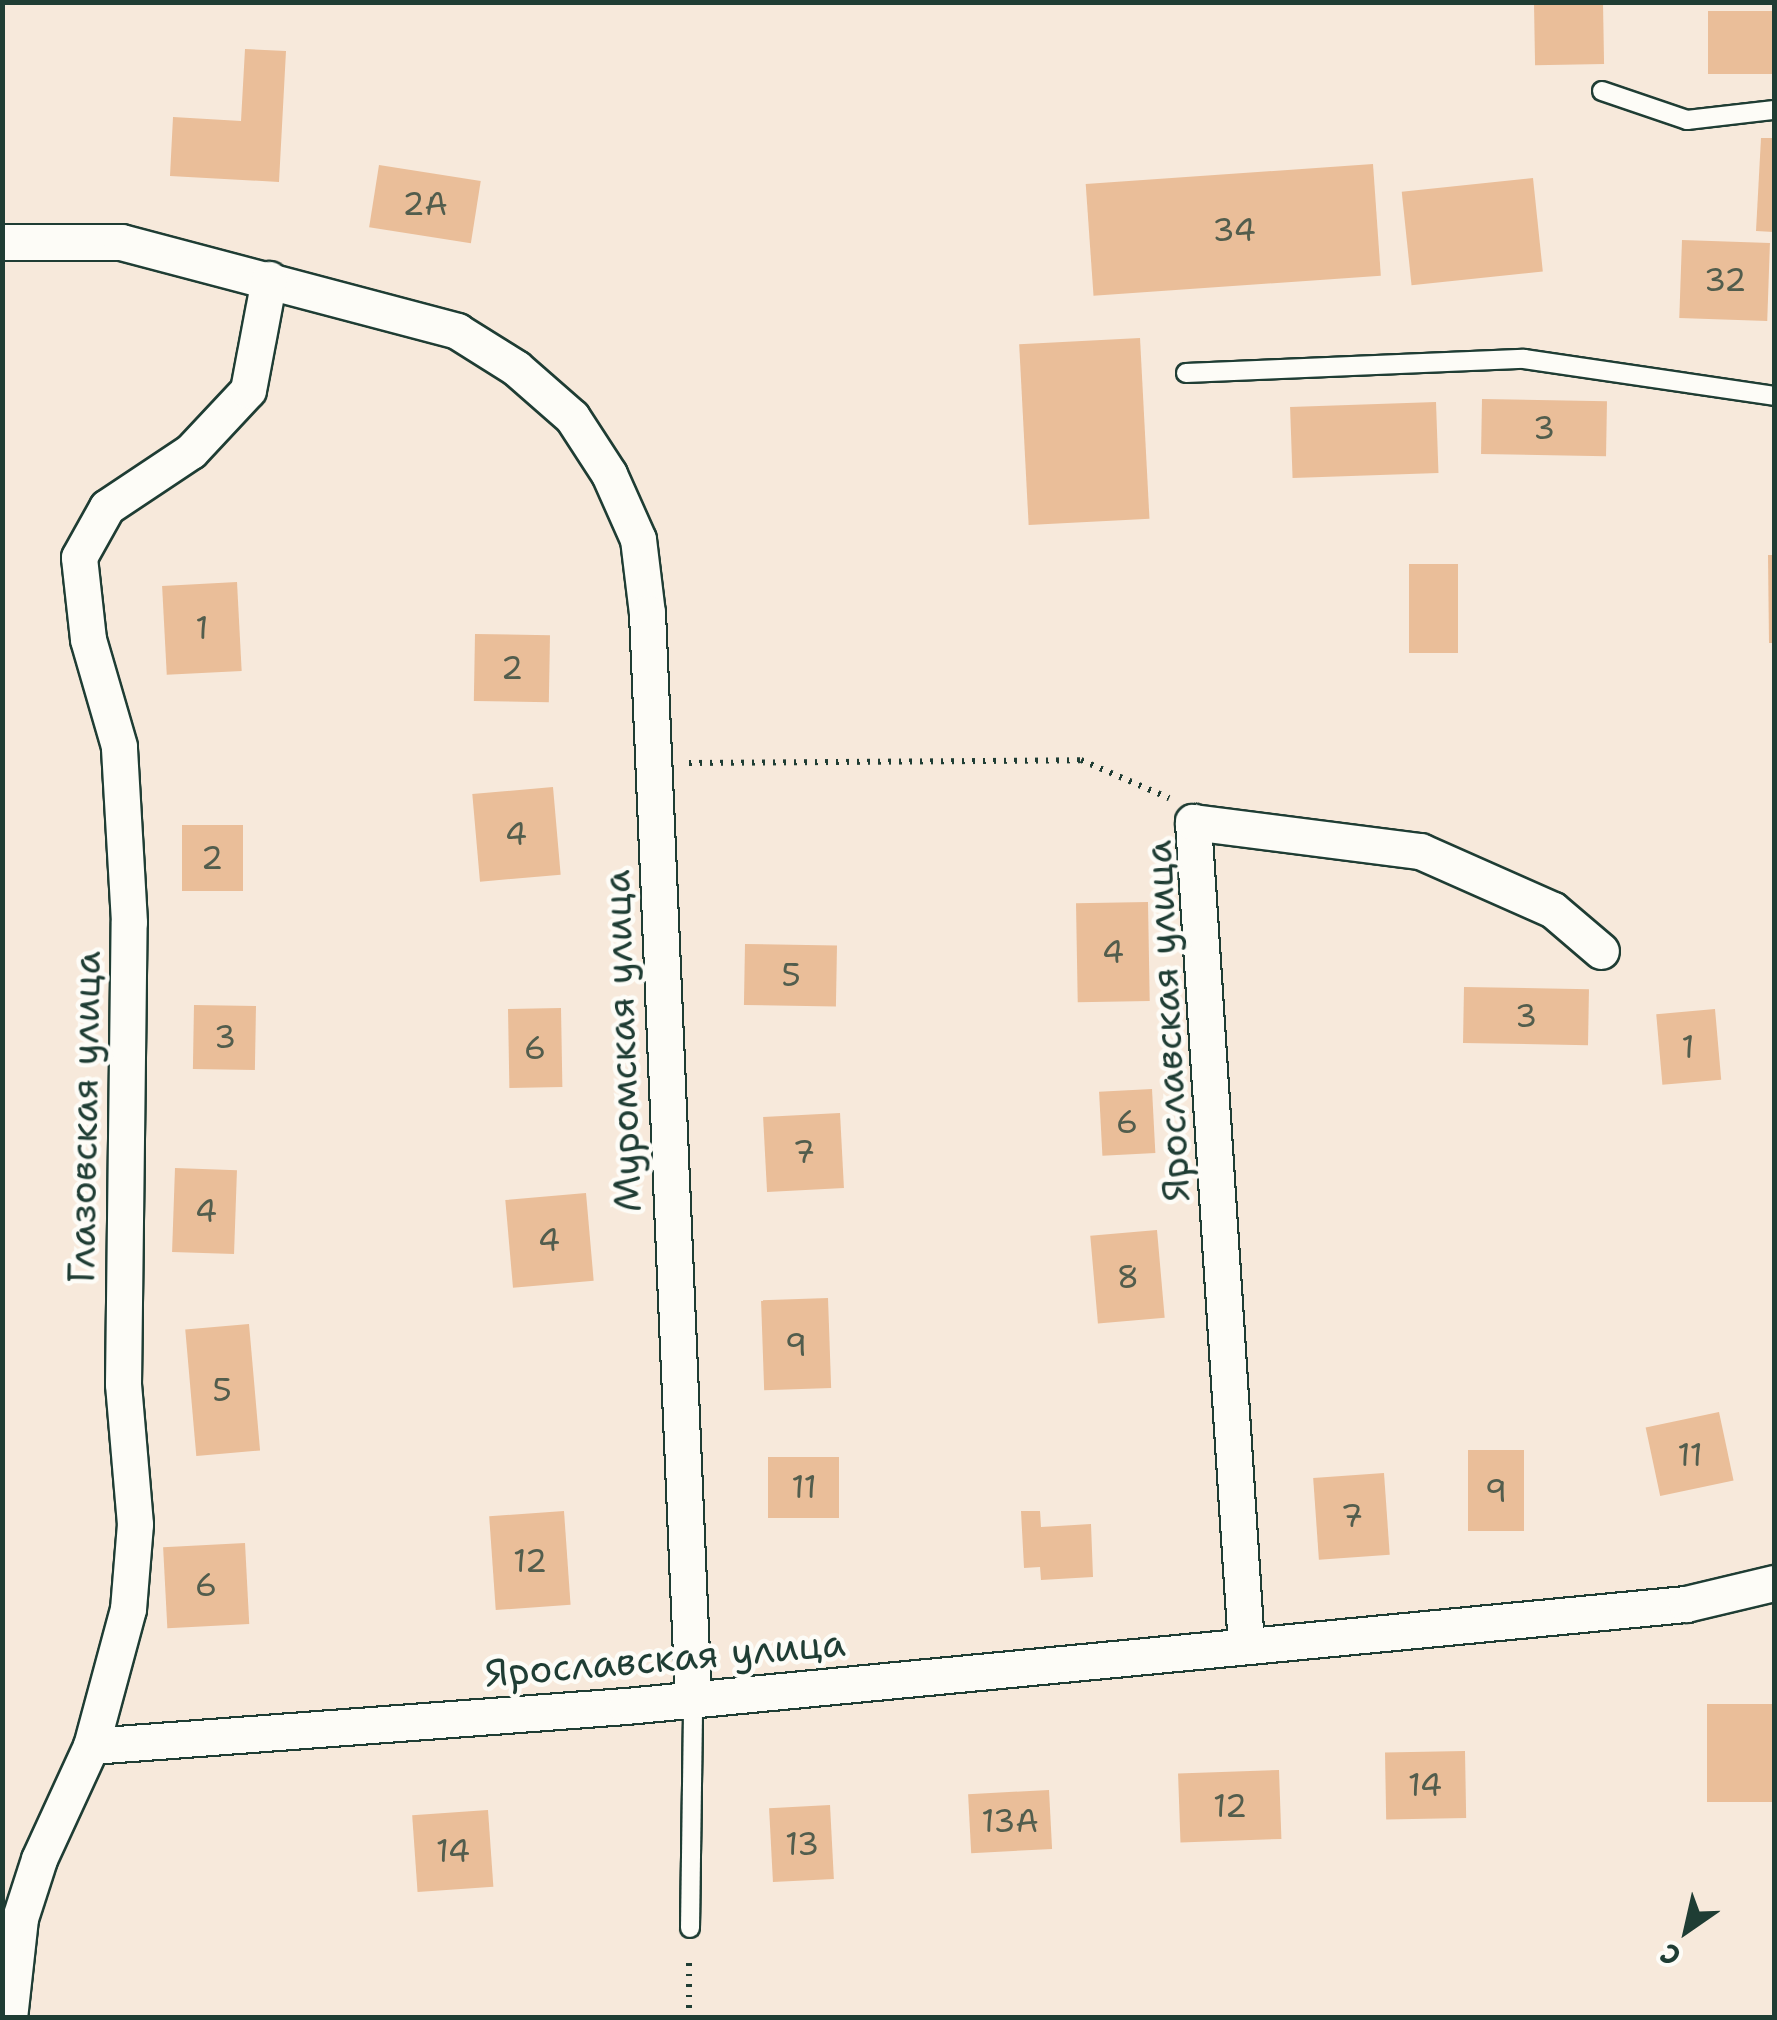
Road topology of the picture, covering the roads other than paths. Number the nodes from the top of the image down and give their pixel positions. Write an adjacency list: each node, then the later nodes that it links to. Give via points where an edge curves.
1 (1602, 91): 2 (lane, via 1687,120)
2 (1774, 110)
3 (2, 242): 4 (street, Муромская улица, via 121,242)
4 (269, 280): 10 (street, Муромская улица, via 458,331 516,368 572,417 609,474 638,539); 11 (street, Глазовская улица, via 248,390 191,450 107,507 78,557 88,639 118,746 128,902 123,1384 136,1524 128,1609)
5 (1186, 373): 6 (lane, via 1524,359)
6 (1774, 396)
7 (1601, 951): 9 (street, Ярославская улица, via 1553,910 1420,850 1193,822)
8 (1774, 1583): 9 (street, Ярославская улица, via 1686,1604)
9 (1246, 1646): 10 (street, Ярославская улица)
10 (693, 1700): 11 (street, Ярославская улица); 13 (lane, Муромская улица)
11 (91, 1746): 12 (street, Глазовская улица)
12 (11, 1920): 14 (street, Глазовская улица)
13 (690, 1928)
14 (9, 2018)

